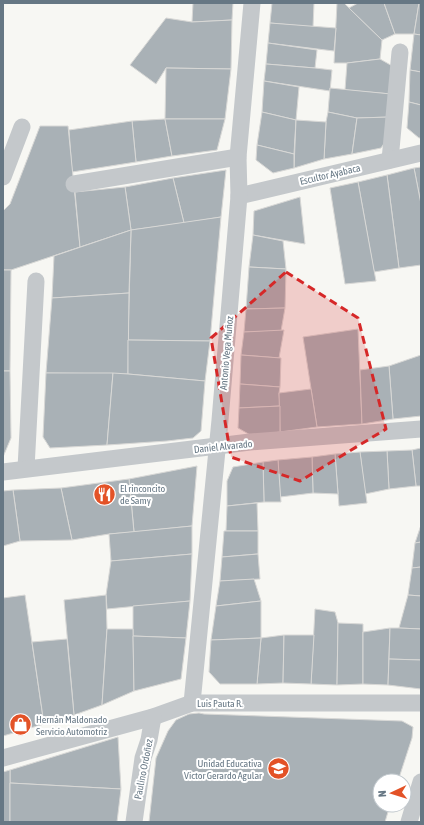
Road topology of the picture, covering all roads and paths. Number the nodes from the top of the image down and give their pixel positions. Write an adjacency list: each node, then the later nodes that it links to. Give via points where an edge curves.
1 (252, 3): 5 (street, Antonio Vega Muñoz)
2 (400, 52): 6 (street)
3 (22, 127): 7 (street)
4 (421, 153): 6 (street, Escultor Ayabaca)
5 (238, 157): 8 (street); 9 (street, Antonio Vega Muñoz)
6 (390, 160): 9 (street, Escultor Ayabaca)
7 (3, 177)
8 (74, 184)
9 (239, 196): 12 (street, Antonio Vega Muñoz)
10 (36, 281): 13 (street)
11 (421, 429): 12 (street, Daniel Alvarado)
12 (218, 446): 13 (street, Daniel Alvarado); 15 (street, Antonio Vega Muñoz)
13 (26, 468): 14 (street, Daniel Alvarado)
14 (3, 472)
15 (192, 703): 16 (street, Luis Pauta R.); 17 (street, Luis Pauta R.)
16 (421, 703)
17 (153, 716): 18 (street, Luis Pauta R.); 20 (street, Paulino Ordoñez, via 143,758)
18 (3, 758)
19 (421, 782): 21 (street)
20 (134, 822)
21 (409, 822)

